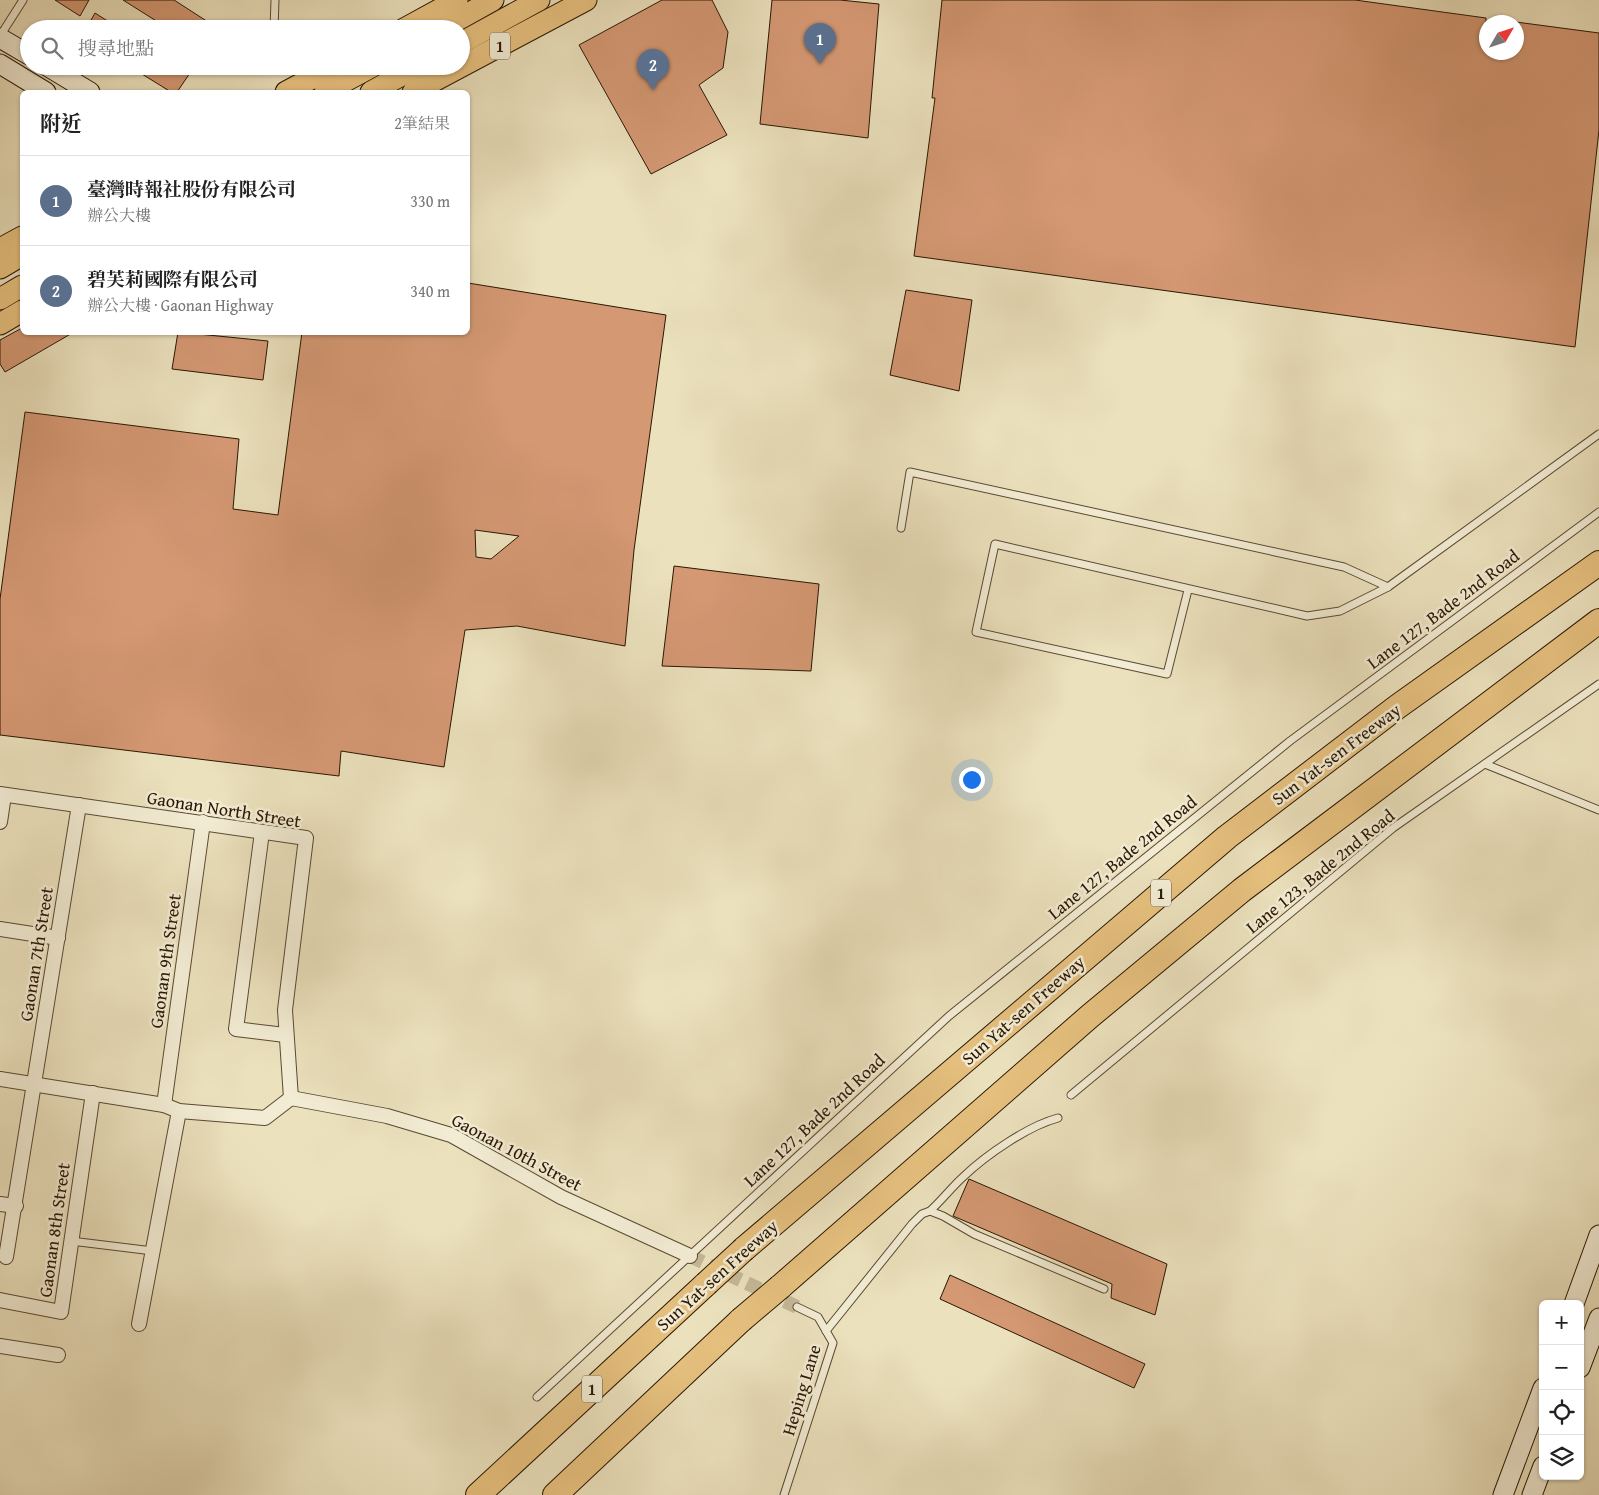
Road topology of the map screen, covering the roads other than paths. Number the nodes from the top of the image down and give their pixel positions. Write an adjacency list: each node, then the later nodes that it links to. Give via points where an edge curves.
1 (23, 0): 10 (lane)
2 (275, 0): 7 (lane)
3 (457, 0): 8 (main road)
4 (493, 0): 9 (main road)
5 (539, 0): 11 (main road, 1)
6 (586, 0): 13 (main road, 1)
7 (274, 20)
8 (420, 20)
9 (457, 20)
10 (0, 37): 12 (street)
11 (470, 38)
12 (20, 50)
13 (470, 62)
14 (0, 64): 20 (street)
15 (62, 75): 21 (street)
16 (318, 75): 22 (main road)
17 (356, 75): 23 (main road)
18 (402, 75): 24 (main road)
19 (445, 75): 25 (main road, 1)
20 (43, 90)
21 (87, 90)
22 (290, 90)
23 (329, 90)
24 (375, 90)
25 (417, 90)
26 (20, 238): 27 (main road)
27 (0, 249)
28 (20, 256): 29 (main road)
29 (0, 268)
30 (20, 287): 31 (main road)
31 (0, 299)
32 (20, 312): 33 (main road)
33 (0, 324)
34 (1599, 434): 38 (lane)
35 (1599, 512): 66 (lane, Lane 127, Bade 2nd Road, via 1290,741 949,1016)
36 (901, 528): 38 (lane, via 910,472 1344,567)
37 (1599, 563): 81 (highway, Sun Yat-sen Freeway / 1, bridge, via 1397,707 1227,837 744,1249)
38 (1388, 587): 39 (lane, via 1340,610 1307,616)
39 (1188, 590): 39 (lane, via 995,544 976,632 1167,674)
40 (1599, 621): 82 (highway, bridge, via 1242,890 1090,1016 741,1320)
41 (1599, 684): 42 (lane, Lane 123, Bade 2nd Road)
42 (1485, 764): 45 (lane); 55 (lane, Lane 123, Bade 2nd Road, via 1393,828)
43 (2, 795): 44 (street, Gaonan North Street); 46 (street)
44 (79, 805): 47 (street, Gaonan North Street); 50 (street, Gaonan 7th Street)
45 (1599, 810)
46 (0, 822)
47 (203, 822): 48 (street, Gaonan North Street); 57 (street, Gaonan 9th Street)
48 (262, 832): 51 (street, Gaonan North Street, via 306,838 285,1010); 51 (street, via 236,1030)
49 (0, 929): 50 (street)
50 (58, 938): 53 (street, Gaonan 7th Street)
51 (285, 1035): 56 (street, Gaonan North Street)
52 (0, 1078): 53 (street)
53 (33, 1084): 54 (street); 61 (street, Gaonan 7th Street)
54 (93, 1093): 57 (street); 64 (street, Gaonan 8th Street)
55 (1072, 1095)
56 (291, 1098): 58 (street, via 265,1118); 66 (street, Gaonan 10th Street, via 387,1116 450,1135 561,1198)
57 (164, 1105): 58 (street)
58 (179, 1111): 65 (street)
59 (1058, 1118): 62 (lane, via 1007,1144 962,1178)
60 (0, 1204): 61 (street)
61 (16, 1206): 67 (street, Gaonan 7th Street)
62 (930, 1211): 68 (lane, via 974,1234); 74 (lane, via 912,1224)
63 (1599, 1235): 70 (street)
64 (71, 1241): 65 (lane); 69 (street, Gaonan 8th Street, via 61,1312)
65 (153, 1251): 73 (street)
66 (690, 1256): 79 (lane, Lane 127, Bade 2nd Road)
67 (6, 1257)
68 (1104, 1289)
69 (0, 1300)
70 (1575, 1300)
71 (798, 1307): 74 (lane, Heping Lane, via 818,1317)
72 (1599, 1318): 77 (street)
73 (139, 1324)
74 (826, 1331): 83 (lane, Heping Lane, via 832,1343)
75 (0, 1346): 76 (street)
76 (58, 1355)
77 (1584, 1357)
78 (1542, 1390): 84 (street)
79 (537, 1397)
80 (1539, 1477): 85 (street)
81 (478, 1495)
82 (555, 1495)
83 (784, 1495)
84 (1503, 1495)
85 (1532, 1495)

